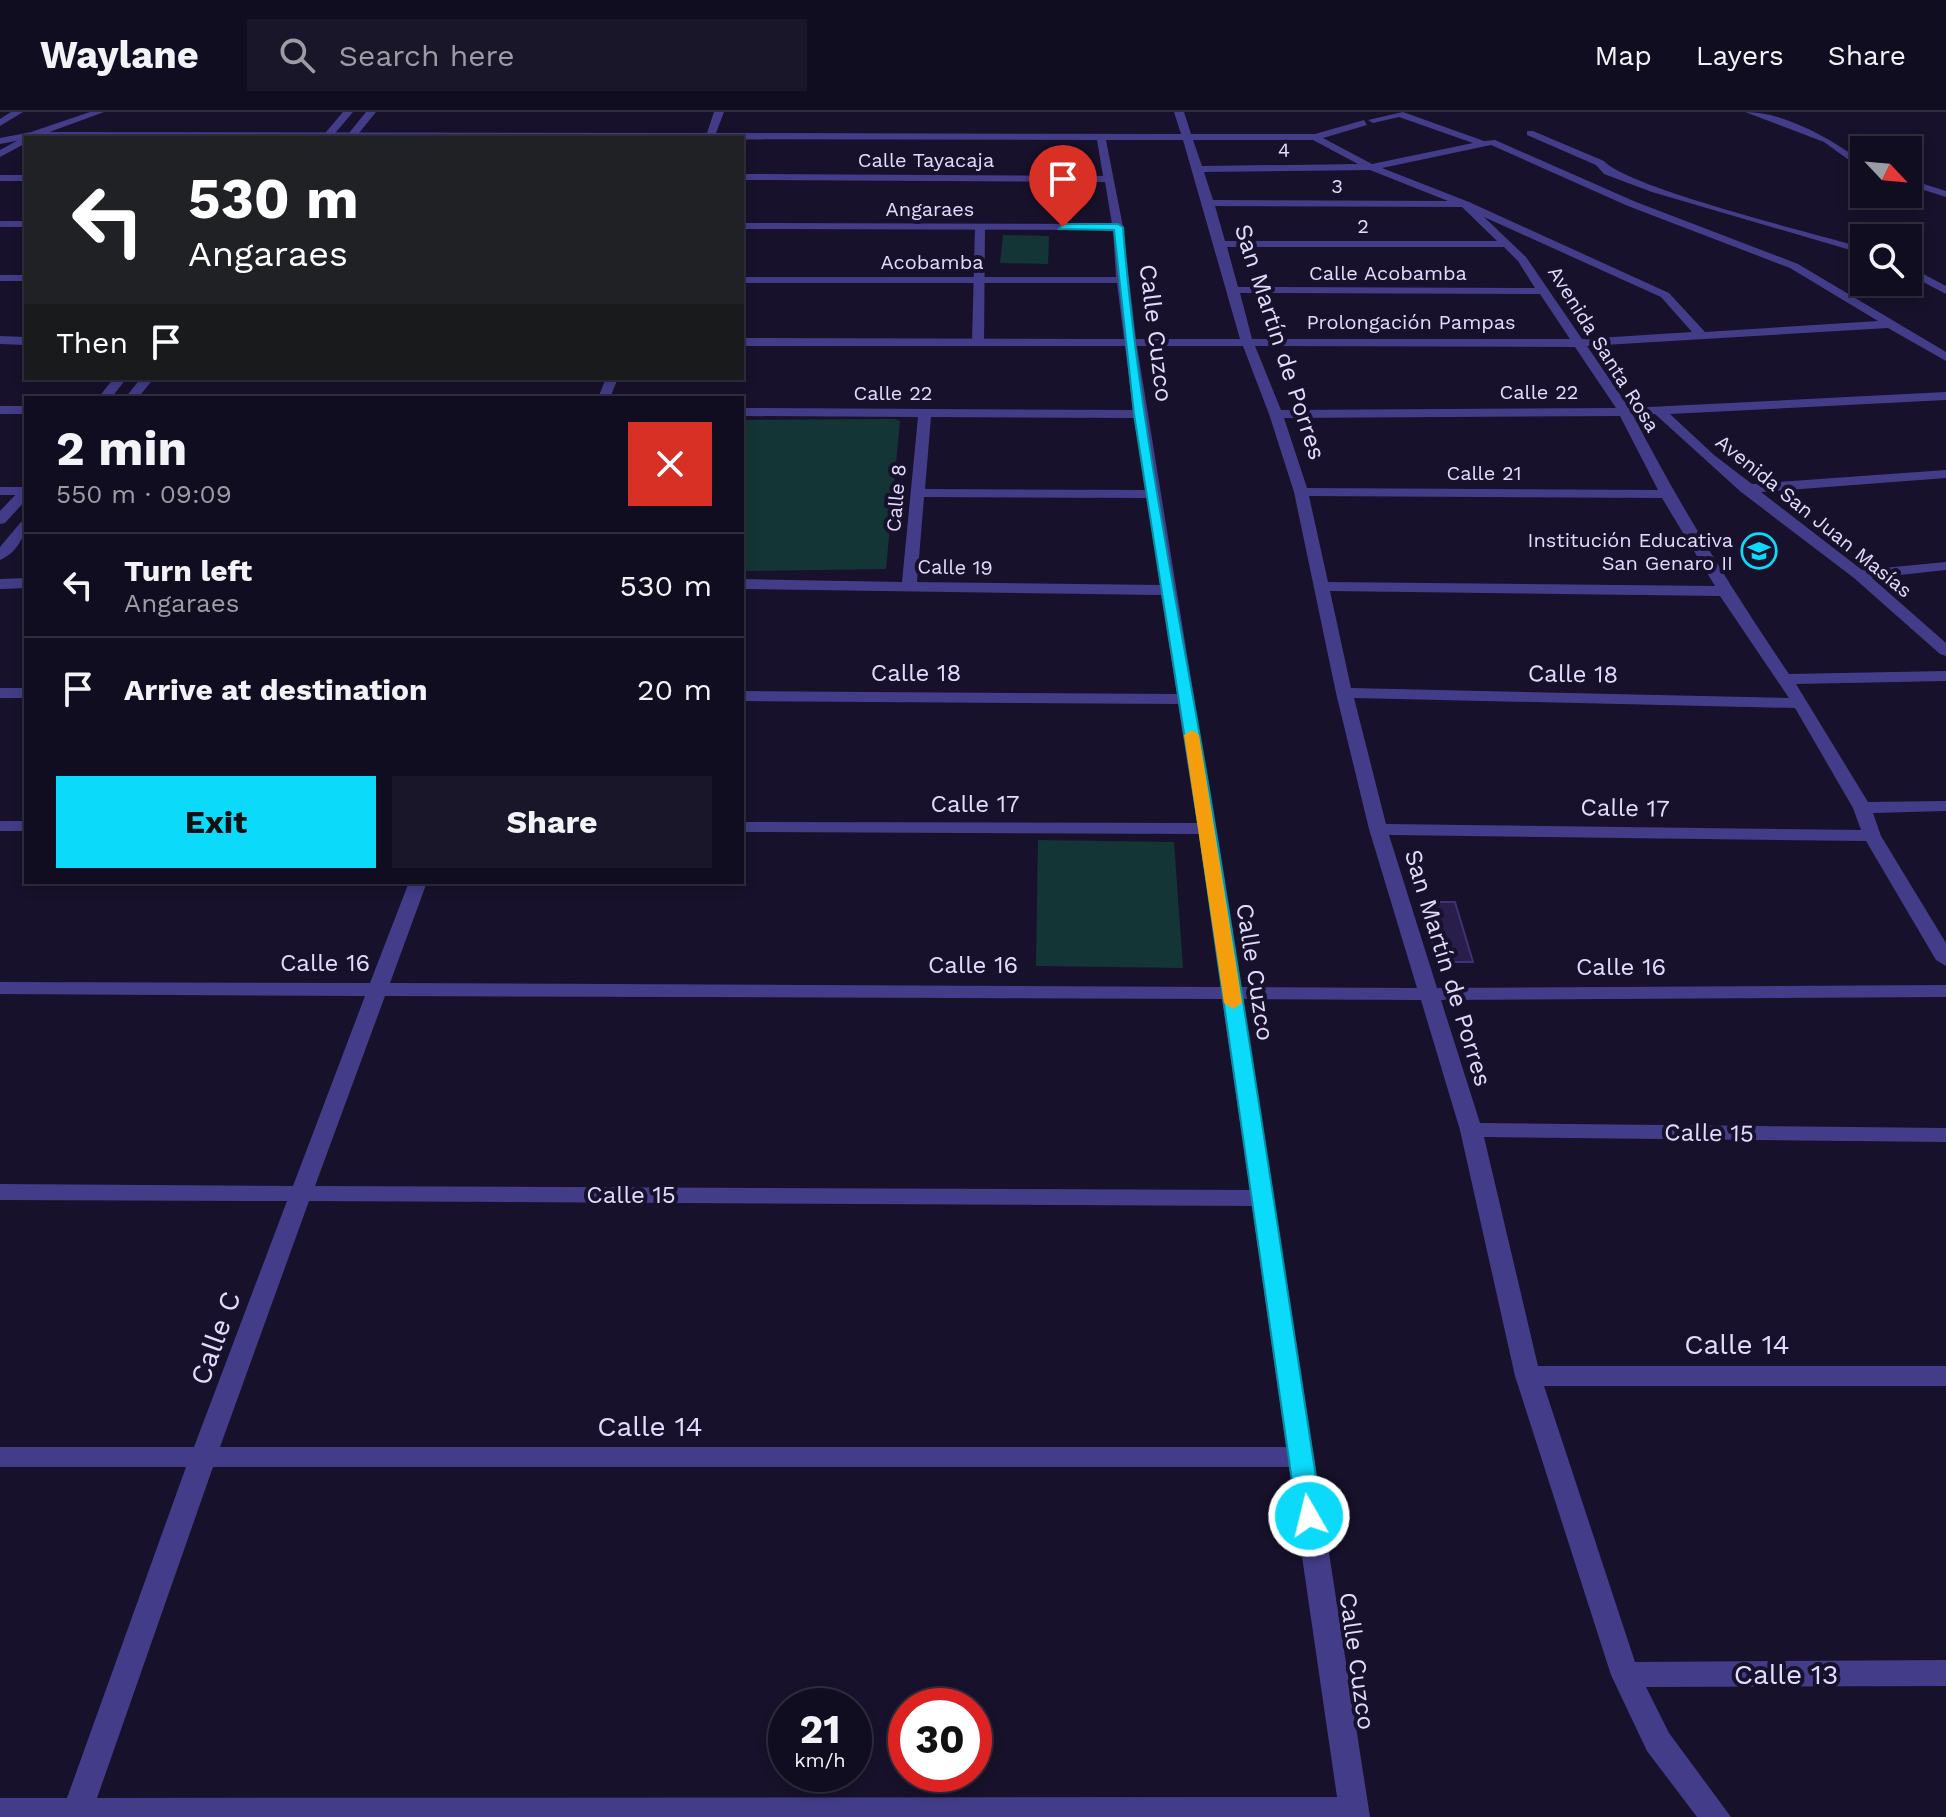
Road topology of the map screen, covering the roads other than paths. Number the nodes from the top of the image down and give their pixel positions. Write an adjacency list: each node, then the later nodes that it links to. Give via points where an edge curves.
1 (18, 112): 8 (street)
2 (99, 112): 10 (street)
3 (348, 112): 11 (street)
4 (371, 112): 12 (street)
5 (719, 112): 13 (street)
6 (1179, 112): 15 (street, San Martín de Porres)
7 (1750, 112): 23 (street, via 1827,140)
8 (0, 123)
9 (1530, 133): 41 (street, via 1656,190)
10 (32, 136)
11 (328, 136)
12 (353, 136)
13 (711, 136)
14 (1101, 136): 15 (street); 16 (street); 29 (street, Calle Cuzco)
15 (1188, 136): 17 (street); 25 (street, San Martín de Porres)
16 (744, 137)
17 (1315, 137): 21 (street, via 1400,114); 24 (street, Avenida Santa Rosa)
18 (24, 138): 20 (street)
19 (24, 140): 22 (street)
20 (0, 141)
21 (1481, 142): 24 (street); 51 (street, via 1504,146 1632,204 1794,266)
22 (0, 154)
23 (1850, 157)
24 (1371, 167): 25 (street, 4); 33 (street, Avenida Santa Rosa)
25 (1198, 169): 32 (street, San Martín de Porres)
26 (744, 177): 29 (street, Calle Tayacaja)
27 (0, 178): 28 (street)
28 (24, 178)
29 (1110, 179): 38 (street, Calle Cuzco)
30 (1922, 186): 31 (street)
31 (1946, 194)
32 (1209, 203): 33 (street, 3); 39 (street, San Martín de Porres)
33 (1465, 204): 40 (street, Avenida Santa Rosa); 52 (street, via 1665,295)
34 (0, 224): 35 (street)
35 (24, 224)
36 (744, 226): 37 (street, Angaraes)
37 (980, 227): 38 (street, Angaraes); 46 (street)
38 (1118, 227): 47 (street, Calle Cuzco)
39 (1219, 244): 40 (street, 2); 48 (street, San Martín de Porres)
40 (1508, 244): 49 (street, Avenida Santa Rosa)
41 (1850, 247)
42 (1922, 277): 50 (street)
43 (0, 278): 44 (street)
44 (24, 278)
45 (744, 280): 46 (street, Acobamba)
46 (980, 280): 47 (street, Acobamba); 56 (street)
47 (1122, 280): 57 (street, Calle Cuzco)
48 (1232, 290): 49 (street, Calle Acobamba); 58 (street, San Martín de Porres)
49 (1545, 291): 59 (street, Avenida Santa Rosa)
50 (1946, 291)
51 (1888, 324): 52 (street, Prolongación Pampas); 60 (street)
52 (1702, 336): 59 (street, Prolongación Pampas)
53 (0, 340): 54 (street)
54 (24, 341)
55 (744, 342): 56 (street, Prolongación Pampas)
56 (978, 342): 57 (street, Prolongación Pampas)
57 (1130, 342): 58 (street, Prolongación Pampas); 72 (street, Calle Cuzco)
58 (1247, 342): 59 (street, Prolongación Pampas); 73 (street, San Martín de Porres)
59 (1579, 343): 70 (street, Avenida Santa Rosa)
60 (1946, 357)
61 (119, 380): 63 (street)
62 (146, 380): 64 (street)
63 (106, 396)
64 (133, 396)
65 (1946, 396): 68 (street, Calle 22)
66 (0, 410): 67 (street)
67 (24, 410)
68 (1658, 410): 70 (street, Calle 22); 75 (street, Avenida San Juan Masías)
69 (744, 412): 71 (street, Calle 22)
70 (1625, 412): 73 (street, Calle 22); 82 (street, Avenida Santa Rosa)
71 (925, 413): 72 (street, Calle 22); 80 (street, Calle 8)
72 (1140, 414): 81 (street, Calle Cuzco)
73 (1276, 414): 78 (street, San Martín de Porres)
74 (1946, 474): 75 (street)
75 (1746, 489): 87 (street, Avenida San Juan Masías)
76 (0, 491): 77 (street)
77 (24, 491)
78 (1301, 492): 82 (street, Calle 21); 92 (street, San Martín de Porres)
79 (24, 493): 83 (street)
80 (916, 493): 81 (street); 91 (street, Calle 8)
81 (1152, 494): 93 (street, Calle Cuzco)
82 (1667, 494): 94 (street, Avenida Santa Rosa)
83 (0, 520)
84 (24, 527): 85 (street)
85 (0, 556)
86 (1946, 566): 87 (street)
87 (1859, 575): 95 (street, Avenida San Juan Masías)
88 (24, 583): 89 (street)
89 (0, 584)
90 (744, 584): 91 (street, Calle 19)
91 (909, 586): 93 (street, Calle 19)
92 (1320, 586): 94 (street); 100 (street, San Martín de Porres)
93 (1167, 590): 102 (street, Calle Cuzco)
94 (1725, 591): 97 (street, Avenida Santa Rosa)
95 (1946, 651)
96 (1946, 676): 97 (street)
97 (1784, 679): 103 (street, Avenida Santa Rosa)
98 (0, 693): 99 (street)
99 (24, 693)
100 (1344, 693): 103 (street, Calle 18); 110 (street, San Martín de Porres)
101 (744, 696): 102 (street, Calle 18)
102 (1186, 699): 109 (street, Calle Cuzco)
103 (1801, 703): 105 (street, Avenida Santa Rosa)
104 (1946, 806): 105 (street)
105 (1862, 808): 111 (street, Avenida Santa Rosa)
106 (0, 826): 107 (street)
107 (24, 826)
108 (744, 827): 109 (street, Calle 17)
109 (1207, 829): 117 (street, Calle Cuzco)
110 (1378, 829): 111 (street, Calle 17); 118 (street, San Martín de Porres)
111 (1872, 836): 113 (street, Avenida Santa Rosa)
112 (417, 884): 115 (street, Calle C)
113 (1946, 960)
114 (0, 988): 115 (street, Calle 16)
115 (377, 989): 117 (street, Calle 16); 122 (street, Calle C)
116 (1946, 991): 118 (street, Calle 16)
117 (1231, 992): 118 (street, Calle 16); 123 (street, Calle Cuzco)
118 (1429, 994): 119 (street, San Martín de Porres)
119 (1471, 1130): 120 (street, Calle 15); 124 (street, San Martín de Porres)
120 (1946, 1135)
121 (0, 1192): 122 (street, Calle 15)
122 (301, 1195): 123 (street, Calle 15); 128 (street, Calle C)
123 (1262, 1198): 127 (street, Calle Cuzco)
124 (1528, 1376): 125 (street, Calle 14); 130 (street, San Martín de Porres)
125 (1946, 1376)
126 (0, 1457): 128 (street, Calle 14)
127 (1301, 1457): 128 (street, Calle 14); 132 (street, Calle Cuzco)
128 (202, 1459): 133 (street, Calle C)
129 (1946, 1673): 130 (street, Calle 13)
130 (1625, 1675): 135 (street, San Martín de Porres, via 1658,1742)
131 (0, 1812): 133 (street)
132 (1354, 1814): 134 (street)
133 (76, 1815): 134 (street)
134 (337, 1815)
135 (1716, 1817)

